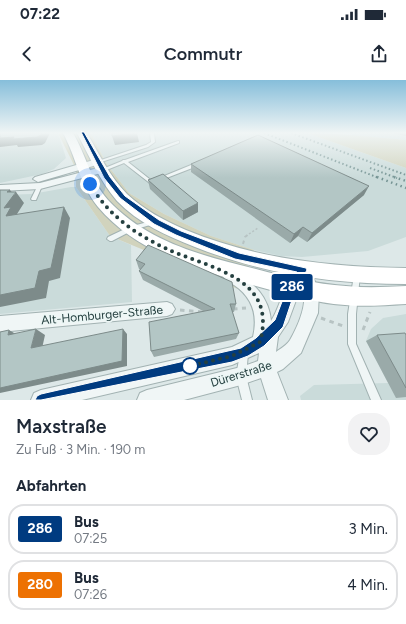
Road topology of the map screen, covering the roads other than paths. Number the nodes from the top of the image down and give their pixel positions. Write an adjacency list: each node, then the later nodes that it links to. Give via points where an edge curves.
1 (78, 148): 7 (main road)
2 (86, 148): 7 (main road)
3 (142, 148): 7 (lane)
4 (161, 148): 5 (lane)
5 (124, 161): 6 (lane, via 151,183); 7 (lane)
6 (201, 162)
7 (92, 168): 8 (street); 9 (street); 11 (main road, via 122,197); 12 (main road, via 94,192 103,204)
8 (40, 186): 9 (street); 10 (lane)
9 (0, 187)
10 (34, 199)
11 (156, 222): 12 (lane); 15 (main road, via 238,256)
12 (131, 228): 13 (lane); 14 (main road, via 165,248)
13 (110, 239)
14 (219, 269): 18 (main road); 22 (street, via 243,283 256,296 264,317)
15 (303, 270): 16 (main road); 18 (street, Dürerstraße)
16 (357, 275): 17 (main road); 19 (lane)
17 (405, 282): 19 (main road)
18 (302, 289): 19 (main road); 22 (street, Dürerstraße); 24 (street, Dürerstraße, via 312,303 308,319 295,347 277,363)
19 (354, 296): 30 (lane, via 352,344)
20 (167, 309): 21 (street, Alt-Homburger-Straße)
21 (0, 324)
22 (266, 338): 23 (street, Dürerstraße); 24 (street)
23 (244, 352): 25 (lane); 26 (street, Dürerstraße)
24 (266, 368): 25 (street, Dürerstraße); 29 (street)
25 (241, 376): 27 (street, Dürerstraße); 28 (lane)
26 (41, 400)
27 (147, 400)
28 (247, 400)
29 (278, 400)
30 (376, 400)

